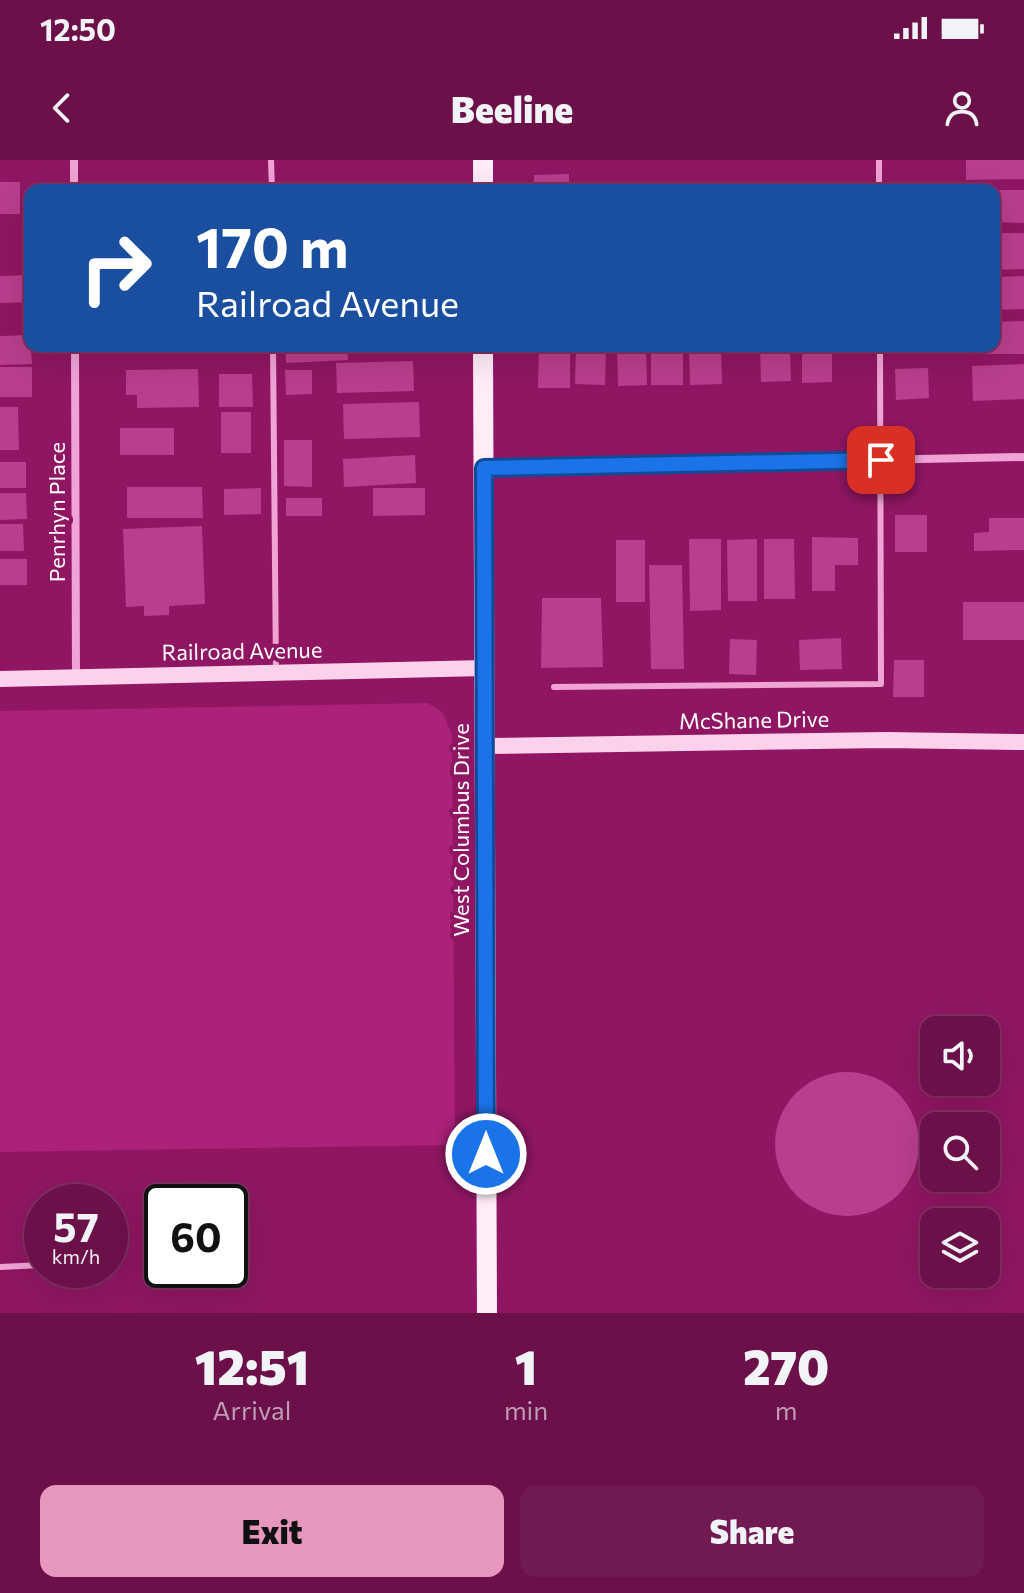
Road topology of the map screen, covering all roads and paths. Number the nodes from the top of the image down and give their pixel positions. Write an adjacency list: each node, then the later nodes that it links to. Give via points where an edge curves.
1 (74, 160): 5 (street)
2 (271, 160): 6 (lane)
3 (483, 160): 7 (main road)
4 (879, 160): 8 (lane)
5 (74, 184)
6 (272, 184)
7 (483, 184)
8 (879, 184)
9 (75, 352): 18 (street, Penrhyn Place)
10 (273, 352): 17 (lane)
11 (483, 352): 15 (main road, West Columbus Drive)
12 (880, 352): 14 (lane)
13 (1024, 457): 14 (street)
14 (881, 460): 15 (street); 20 (lane, via 881,684)
15 (484, 468): 16 (main road, West Columbus Drive)
16 (485, 668): 17 (street, Railroad Avenue); 22 (main road, West Columbus Drive)
17 (276, 672): 18 (street, Railroad Avenue)
18 (76, 677): 19 (street, Railroad Avenue)
19 (0, 679)
20 (554, 687)
21 (1024, 742): 22 (street, McShane Drive)
22 (485, 746): 25 (main road, West Columbus Drive)
23 (24, 1266): 24 (lane)
24 (0, 1267)
25 (487, 1313)

